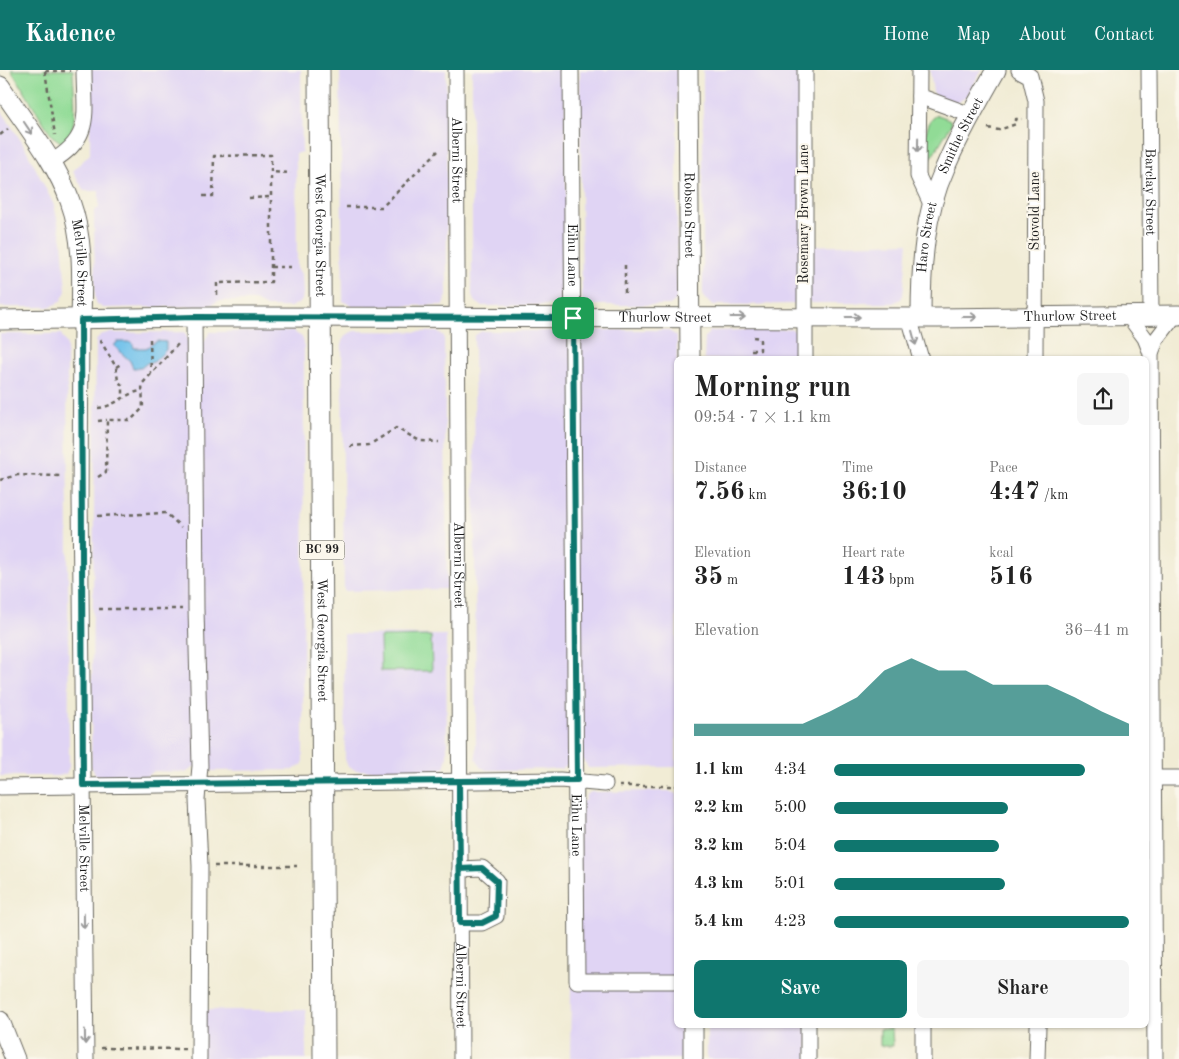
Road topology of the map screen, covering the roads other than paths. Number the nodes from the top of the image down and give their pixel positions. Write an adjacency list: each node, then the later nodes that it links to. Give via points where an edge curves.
1 (319, 70): 20 (highway, West Georgia Street / BC 99)
2 (456, 70): 21 (street, Alberni Street)
3 (571, 70): 26 (street, Eihu Lane)
4 (688, 70): 22 (main road, Robson Street)
5 (805, 70): 23 (street, Rosemary Brown Lane)
6 (918, 70): 12 (street, Haro Street)
7 (996, 70): 13 (main road, Smithe Street)
8 (1019, 70): 25 (street, Stovold Lane, via 1030,76 1036,101)
9 (1149, 70): 17 (street, Barclay Street)
10 (84, 71): 14 (street, via 81,132 70,150)
11 (3, 91): 14 (main road, Melville Street, one-way to 14)
12 (919, 96): 13 (street); 15 (street, Haro Street, one-way to 15, via 918,176)
13 (971, 115): 15 (main road, Smithe Street, via 944,169)
14 (51, 162): 28 (main road, Melville Street, via 70,201 78,231)
15 (932, 206): 24 (main road, Haro Street)
16 (1128, 315): 17 (main road, Thurlow Street); 25 (main road, Thurlow Street); 29 (street, via 1145,338)
17 (1151, 315): 18 (main road, Thurlow Street)
18 (1177, 315): 29 (street, via 1156,340)
19 (194, 317): 20 (main road, Thurlow Street); 28 (main road, Thurlow Street); 39 (street)
20 (320, 317): 21 (main road, Thurlow Street); 38 (highway, West Georgia Street / BC 99)
21 (459, 317): 26 (main road, Thurlow Street); 37 (street, Alberni Street)
22 (689, 317): 23 (main road, Thurlow Street, one-way to 23); 26 (main road, Thurlow Street); 30 (main road, Robson Street)
23 (805, 317): 24 (main road, Thurlow Street, one-way to 24); 31 (street, Rosemary Brown Lane)
24 (915, 317): 25 (main road, Thurlow Street, one-way to 25); 32 (street, Haro Street, one-way to 32)
25 (1034, 317): 33 (street, Stovold Lane)
26 (573, 318): 36 (street, Eihu Lane)
27 (0, 320): 28 (main road, Thurlow Street)
28 (81, 320): 41 (street, Melville Street)
29 (1151, 353): 34 (street)
30 (690, 356)
31 (805, 356)
32 (921, 356)
33 (1035, 356)
34 (1150, 778): 35 (street); 60 (street)
35 (1179, 778)
36 (577, 780): 37 (street); 40 (street); 45 (street, Eihu Lane, via 577,981)
37 (459, 781): 38 (street); 43 (street, Alberni Street)
38 (324, 782): 39 (street); 54 (highway, West Georgia Street / BC 99)
39 (200, 783): 41 (street); 51 (street, via 197,800)
40 (605, 784)
41 (83, 785): 42 (street); 53 (street, Melville Street, one-way to 53)
42 (0, 786)
43 (460, 869): 44 (street, Alberni Street); 44 (street, via 482,868 503,882 502,915 482,923)
44 (460, 923): 55 (street, Alberni Street)
45 (674, 981)
46 (0, 1020): 52 (main road)
47 (693, 1028): 56 (main road)
48 (808, 1028): 57 (street)
49 (923, 1028): 58 (street)
50 (1038, 1028): 59 (street)
51 (199, 1054)
52 (15, 1059)
53 (86, 1059)
54 (324, 1059)
55 (461, 1059)
56 (693, 1059)
57 (808, 1059)
58 (923, 1059)
59 (1037, 1059)
60 (1154, 1059)

